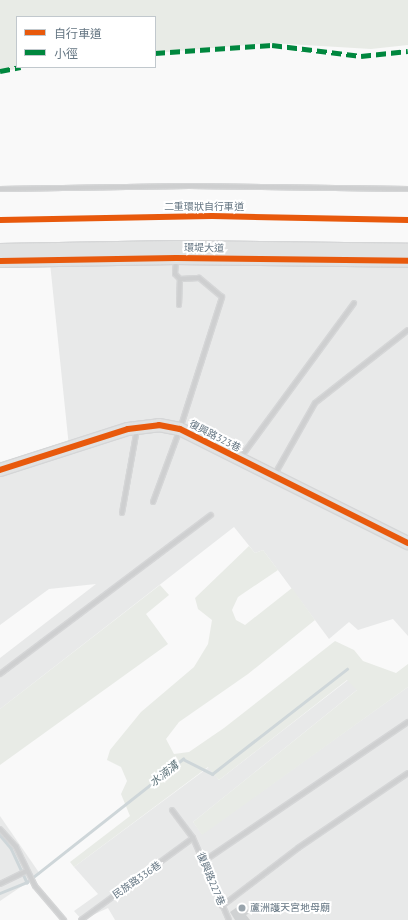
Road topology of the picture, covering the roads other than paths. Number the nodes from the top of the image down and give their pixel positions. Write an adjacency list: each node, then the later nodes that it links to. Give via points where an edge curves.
1 (0, 189): 2 (lane, via 189,186)
2 (408, 189)
3 (0, 250): 4 (street, 環堤大道, via 184,247)
4 (408, 250)
5 (176, 258): 6 (street, 環堤大道); 7 (street, 環堤大道); 8 (lane, via 174,274)
6 (0, 261)
7 (408, 261)
8 (180, 279): 10 (lane); 13 (lane, via 199,278 222,296)
9 (354, 303): 14 (lane)
10 (178, 305)
11 (408, 330): 16 (lane, via 315,403)
12 (137, 427): 13 (street, 復興路323巷, via 159,425); 15 (street, 復興路323巷); 18 (lane)
13 (180, 430): 14 (street, 復興路323巷); 17 (lane)
14 (239, 459): 16 (street, 復興路323巷)
15 (0, 470)
16 (273, 476): 20 (street, 復興路323巷)
17 (152, 502)
18 (122, 513)
19 (211, 515): 21 (lane)
20 (408, 543)
21 (0, 674)
22 (408, 722): 27 (lane)
23 (408, 773): 30 (lane, via 298,848)
24 (172, 810): 26 (lane, 復興路227巷)
25 (0, 829): 28 (lane, via 16,847)
26 (193, 838): 27 (lane, 復興路227巷); 32 (lane, 民族路336巷)
27 (204, 861): 30 (lane, 復興路227巷)
28 (27, 871): 29 (lane); 31 (lane, via 35,886)
29 (0, 884)
30 (222, 906): 33 (lane, 復興路227巷)
31 (64, 920)
32 (80, 920)
33 (229, 920)

